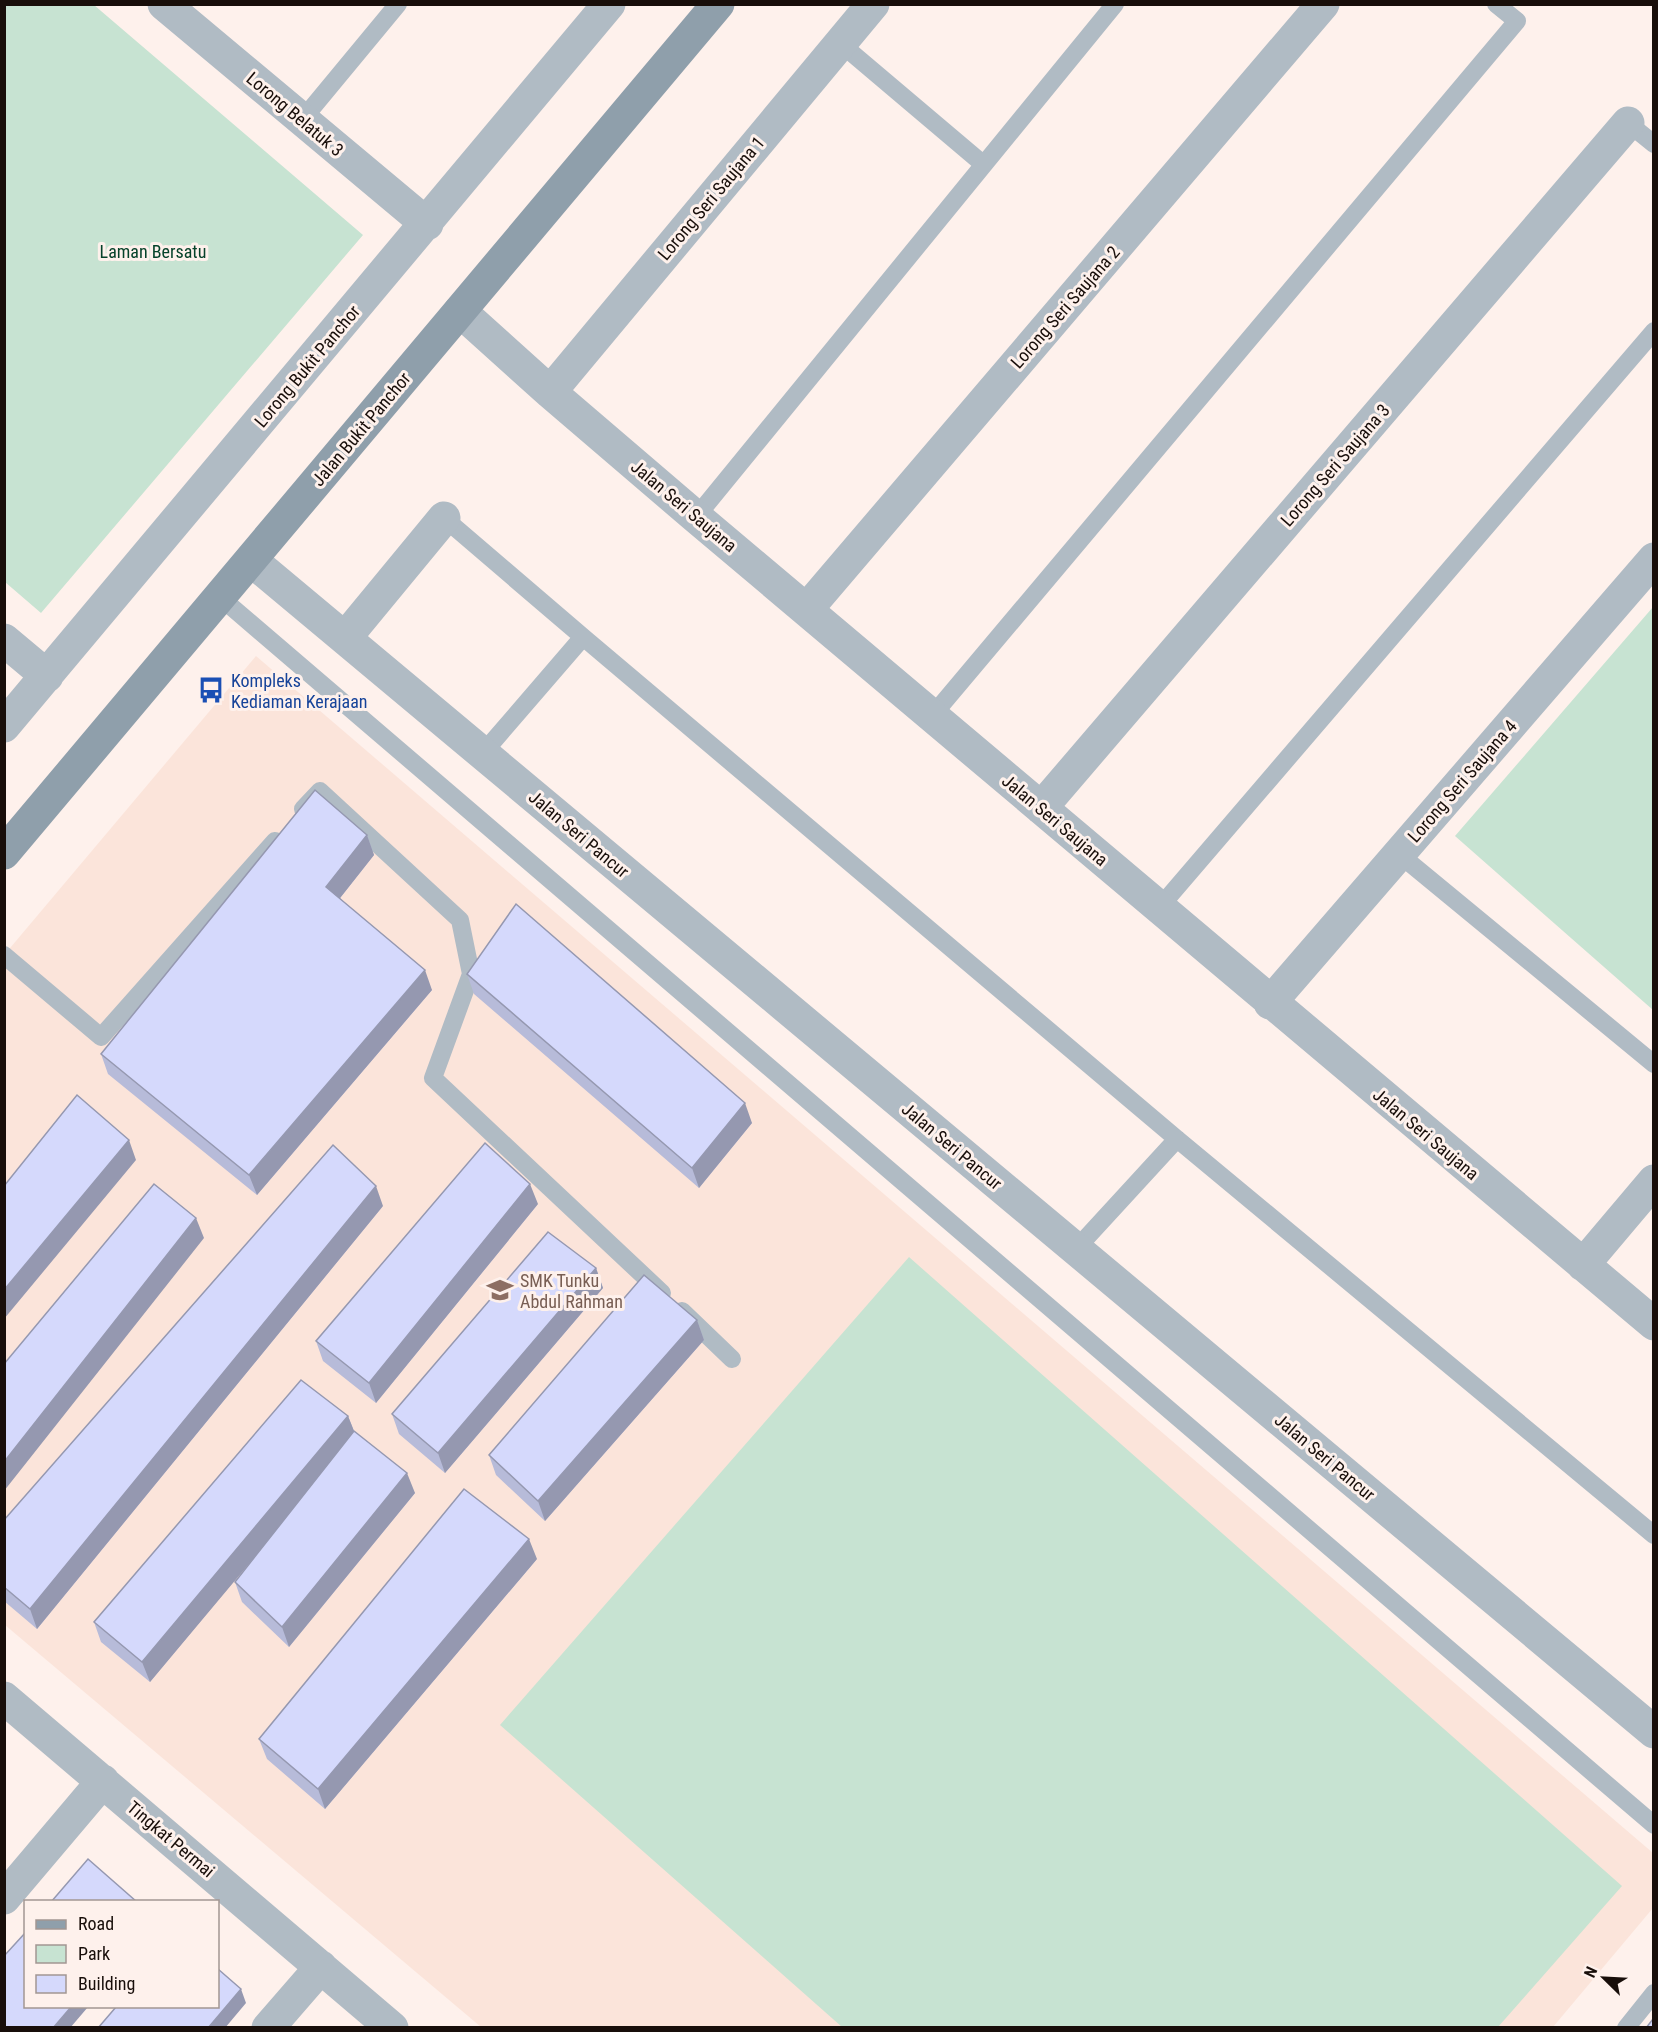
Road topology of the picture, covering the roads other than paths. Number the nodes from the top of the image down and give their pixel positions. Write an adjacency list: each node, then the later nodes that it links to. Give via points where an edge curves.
1 (398, 4): 10 (lane)
2 (609, 4): 14 (street, Lorong Bukit Panchor)
3 (718, 4): 15 (main road, Jalan Bukit Panchor)
4 (873, 4): 9 (street, Lorong Seri Saujana 1)
5 (1115, 4): 13 (lane)
6 (1323, 4): 23 (street, Lorong Seri Saujana 2)
7 (1496, 4): 28 (lane, via 1517,21)
8 (172, 7): 10 (street, Lorong Belatuk 3)
9 (840, 43): 13 (lane); 17 (street, Lorong Seri Saujana 1)
10 (302, 120): 14 (street, Lorong Belatuk 3)
11 (1628, 123): 12 (lane); 31 (street, Lorong Seri Saujana 3)
12 (1653, 144)
13 (983, 164): 18 (lane)
14 (427, 224): 27 (street, Lorong Bukit Panchor)
15 (460, 311): 17 (street, Jalan Seri Saujana); 21 (main road, Jalan Bukit Panchor)
16 (1653, 331): 34 (lane)
17 (550, 392): 18 (street, Jalan Seri Saujana)
18 (696, 517): 23 (street, Jalan Seri Saujana)
19 (444, 518): 24 (lane); 25 (street)
20 (1653, 559): 33 (street, Lorong Seri Saujana 4)
21 (251, 560): 22 (main road, Jalan Bukit Panchor); 25 (street, Jalan Seri Pancur)
22 (220, 597): 32 (main road, Jalan Bukit Panchor); 48 (lane)
23 (807, 609): 28 (street, Jalan Seri Saujana)
24 (583, 637): 30 (lane); 38 (lane)
25 (345, 638): 30 (street, Jalan Seri Pancur)
26 (4, 640): 27 (street)
27 (47, 676): 29 (street, Lorong Bukit Panchor)
28 (932, 716): 31 (street, Jalan Seri Saujana)
29 (4, 726)
30 (483, 753): 40 (street, Jalan Seri Pancur)
31 (1041, 808): 34 (street, Jalan Seri Saujana)
32 (4, 853)
33 (1399, 854): 36 (street, Lorong Seri Saujana 4); 37 (lane)
34 (1159, 909): 36 (street, Jalan Seri Saujana)
35 (4, 954): 43 (lane, via 101,1036 320,791 460,920 471,974 433,1078)
36 (1270, 1003): 41 (street, Jalan Seri Saujana)
37 (1653, 1064)
38 (1177, 1139): 40 (lane); 44 (lane)
39 (1653, 1181): 41 (street)
40 (1076, 1249): 46 (street, Jalan Seri Pancur)
41 (1583, 1265): 42 (street, Jalan Seri Saujana)
42 (1653, 1324)
43 (732, 1359)
44 (1653, 1535)
45 (4, 1698): 47 (street, Tingkat Permai)
46 (1653, 1732)
47 (103, 1781): 49 (street); 50 (street, Tingkat Permai)
48 (1653, 1825)
49 (4, 1898)
50 (321, 1967): 52 (street); 53 (street, Tingkat Permai)
51 (1653, 1993): 54 (lane)
52 (268, 2028)
53 (392, 2028)
54 (1626, 2028)

